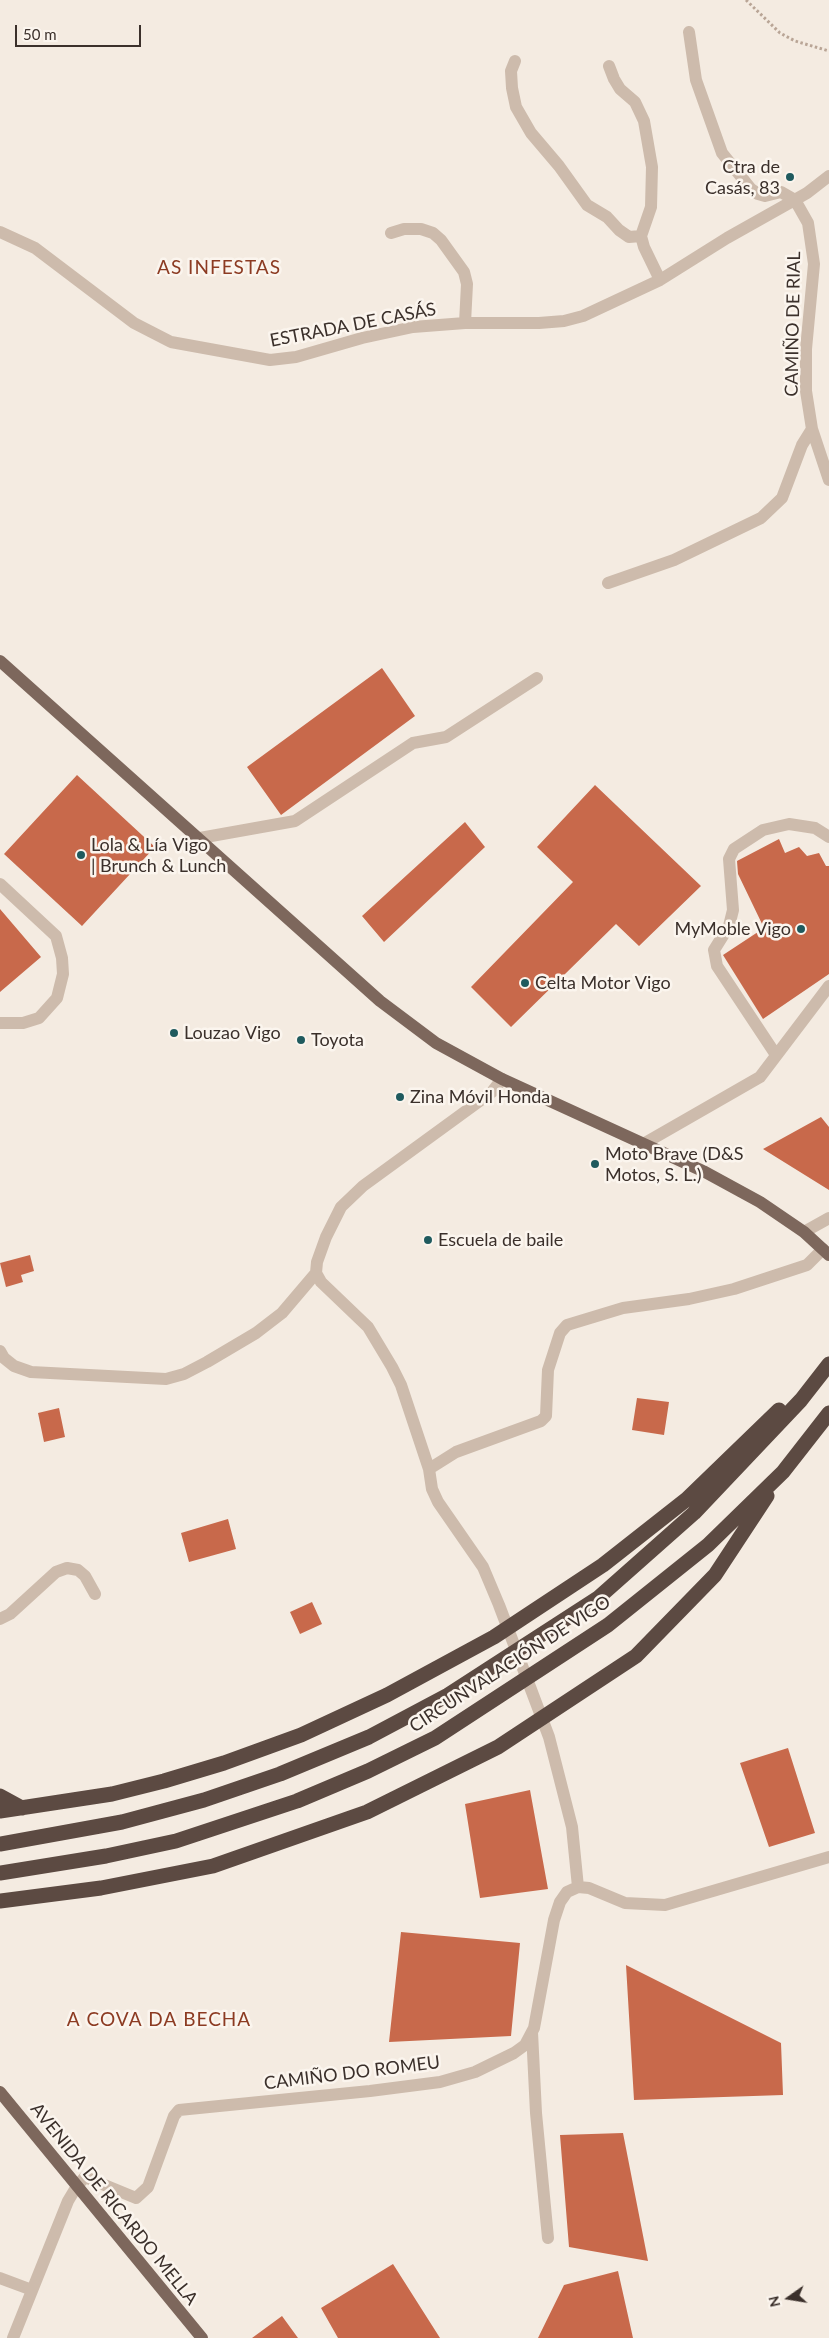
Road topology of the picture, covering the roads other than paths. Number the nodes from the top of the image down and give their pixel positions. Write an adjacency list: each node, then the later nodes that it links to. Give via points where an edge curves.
1 (689, 32): 5 (street, via 696,80 722,153 758,194 765,196 781,192)
2 (514, 61): 8 (street, via 511,71 516,107 531,133 587,204 629,237)
3 (609, 66): 8 (street, via 620,89 635,102 644,121 652,167 651,207)
4 (829, 176): 5 (street, ESTRADA DE CASÁS)
5 (795, 200): 9 (street, ESTRADA DE CASÁS); 11 (street, CAMIÑO DE RIAL, via 808,223 814,264 806,349 806,391)
6 (0, 232): 10 (street, ESTRADA DE CASÁS, via 43,253 134,323 171,342 212,351 270,360 296,357 413,327)
7 (391, 233): 10 (street, via 421,229 442,240 464,272 467,284)
8 (641, 236): 9 (street)
9 (660, 280): 10 (street, ESTRADA DE CASÁS, via 609,306 564,321)
10 (465, 323)
11 (812, 429): 12 (street, CAMIÑO DE RIAL); 13 (street, via 802,445 782,498 761,518 674,560)
12 (829, 480)
13 (608, 583)
14 (0, 661): 17 (main road)
15 (536, 678): 17 (street, via 446,737 413,743 295,821)
16 (829, 837): 21 (street, via 815,828 789,824 763,830 734,848 729,859 733,910 729,926 714,950 717,966)
17 (200, 838): 22 (main road, via 380,1001 436,1043)
18 (0, 884): 20 (street, via 56,936 63,974 57,998 39,1018 23,1023)
19 (829, 986): 21 (street)
20 (0, 1023)
21 (776, 1055): 23 (street, via 760,1077)
22 (502, 1079): 23 (main road); 27 (street, via 492,1092 364,1186 341,1207 326,1237)
23 (645, 1144): 25 (main road, via 760,1202)
24 (829, 1218): 25 (street)
25 (804, 1232): 26 (main road)
26 (826, 1252): 32 (street, via 807,1264 734,1289 624,1308 567,1325 560,1333 548,1370 546,1416 541,1421 456,1452)
27 (316, 1273): 28 (street, via 282,1313 256,1333 184,1374 166,1379 31,1372 14,1366); 32 (street, via 321,1282 368,1327 392,1367)
28 (0, 1351)
29 (829, 1364): 30 (highway, CIRCUNVALACIÓN DE VIGO)
30 (801, 1400): 37 (highway, via 777,1411 687,1499 603,1565 494,1637 387,1696 301,1735 224,1763 112,1794); 39 (highway, CIRCUNVALACIÓN DE VIGO, via 694,1513 598,1598 448,1696 369,1737 280,1774 214,1796 122,1822)
31 (829, 1413): 33 (highway, CIRCUNVALACIÓN DE VIGO)
32 (429, 1469): 42 (street, via 438,1502 483,1568 550,1737 572,1827)
33 (783, 1472): 41 (highway, CIRCUNVALACIÓN DE VIGO, via 708,1545 608,1625 435,1738 297,1801 176,1841); 43 (highway, via 715,1575 636,1656 498,1747 368,1812 213,1866 101,1888)
34 (95, 1594): 35 (street, via 85,1576 78,1570 67,1568 56,1572 10,1614)
35 (0, 1619)
36 (0, 1796): 37 (highway)
37 (22, 1808): 38 (highway)
38 (0, 1811)
39 (0, 1844)
40 (829, 1857): 42 (street, via 665,1905 625,1903 590,1888)
41 (0, 1874)
42 (578, 1887): 44 (street, CAMIÑO DO ROMEU, via 567,1892 554,1920)
43 (0, 1901)
44 (532, 2032): 46 (street, CAMIÑO DO ROMEU, via 525,2045 514,2053 474,2072 440,2082 179,2110 148,2187 136,2198 85,2177); 47 (street)
45 (0, 2092): 46 (main road, AVENIDA DE RICARDO MELLA)
46 (77, 2186): 49 (street); 51 (main road, AVENIDA DE RICARDO MELLA)
47 (548, 2238)
48 (0, 2278): 49 (street)
49 (32, 2290): 50 (street)
50 (13, 2338)
51 (202, 2338)

